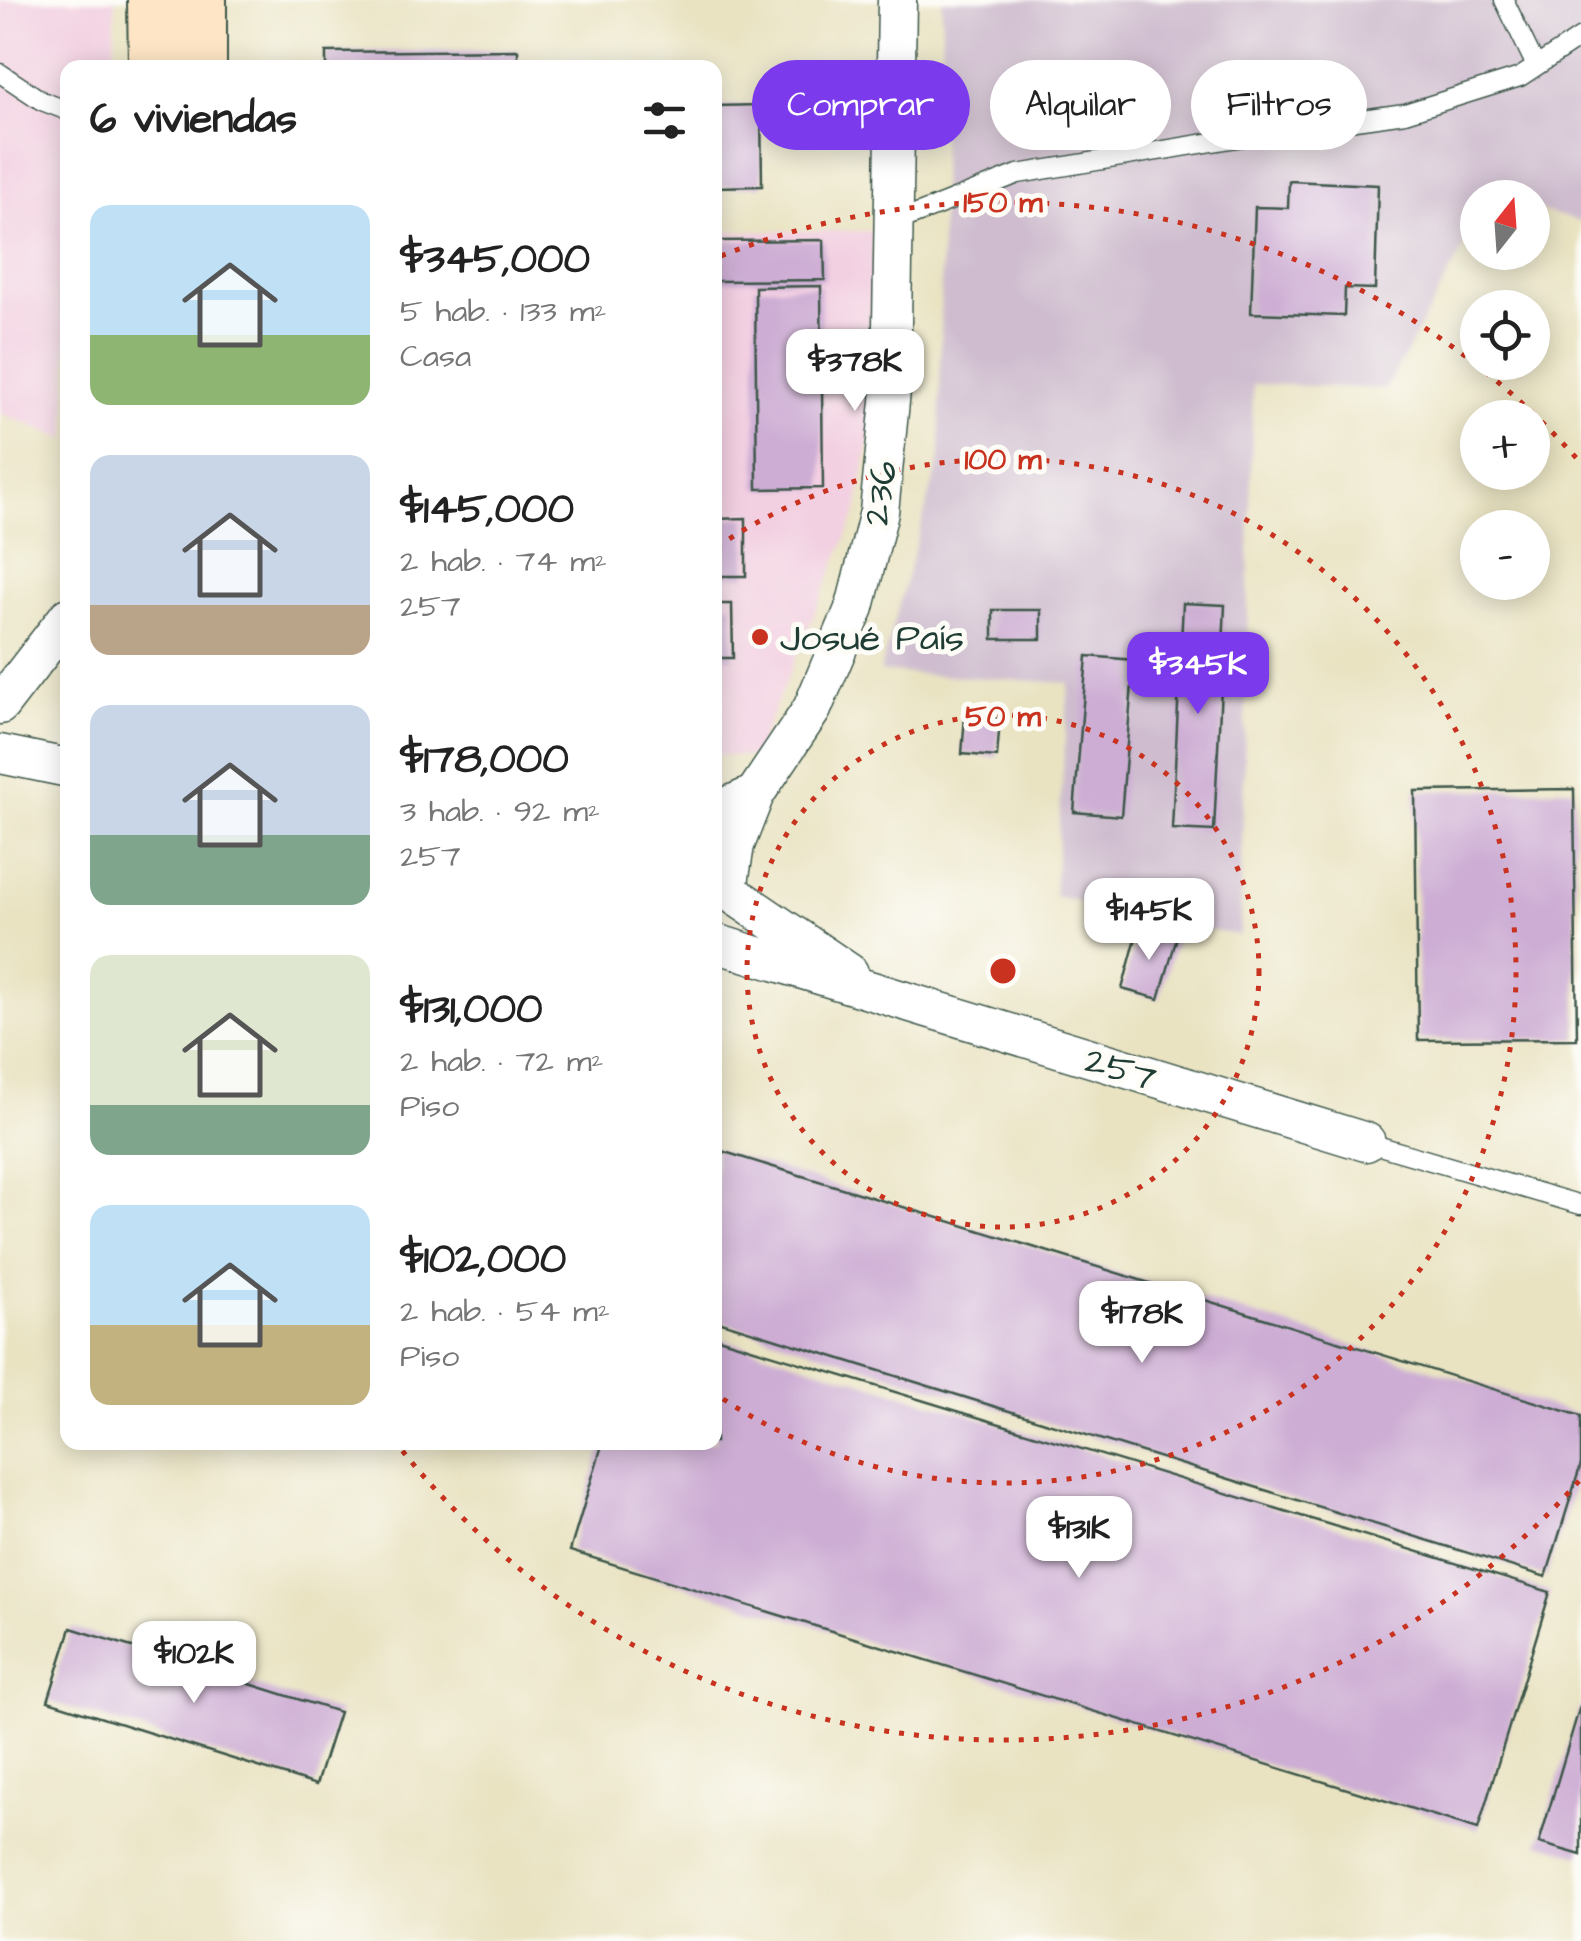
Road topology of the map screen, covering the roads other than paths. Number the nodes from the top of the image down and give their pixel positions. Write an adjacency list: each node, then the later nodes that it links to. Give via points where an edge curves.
1 (154, 0): 6 (street)
2 (200, 0): 7 (street)
3 (897, 0): 11 (street, 236)
4 (1504, 0): 8 (lane)
5 (1581, 37): 8 (lane)
6 (155, 60)
7 (200, 60)
8 (1536, 66): 11 (lane, via 1520,77 1405,112 1018,174)
9 (0, 73): 10 (lane)
10 (60, 108)
11 (893, 223): 16 (street, 236, via 891,391 879,512 855,607 812,708)
12 (60, 627): 13 (street)
13 (0, 704)
14 (0, 754): 15 (street)
15 (60, 766)
16 (756, 794): 17 (street); 18 (street, 236)
17 (722, 809)
18 (722, 886): 20 (street, 257)
19 (722, 945): 20 (street, 257)
20 (877, 993): 21 (street, 257)
21 (1366, 1142): 22 (lane)
22 (1581, 1206)

